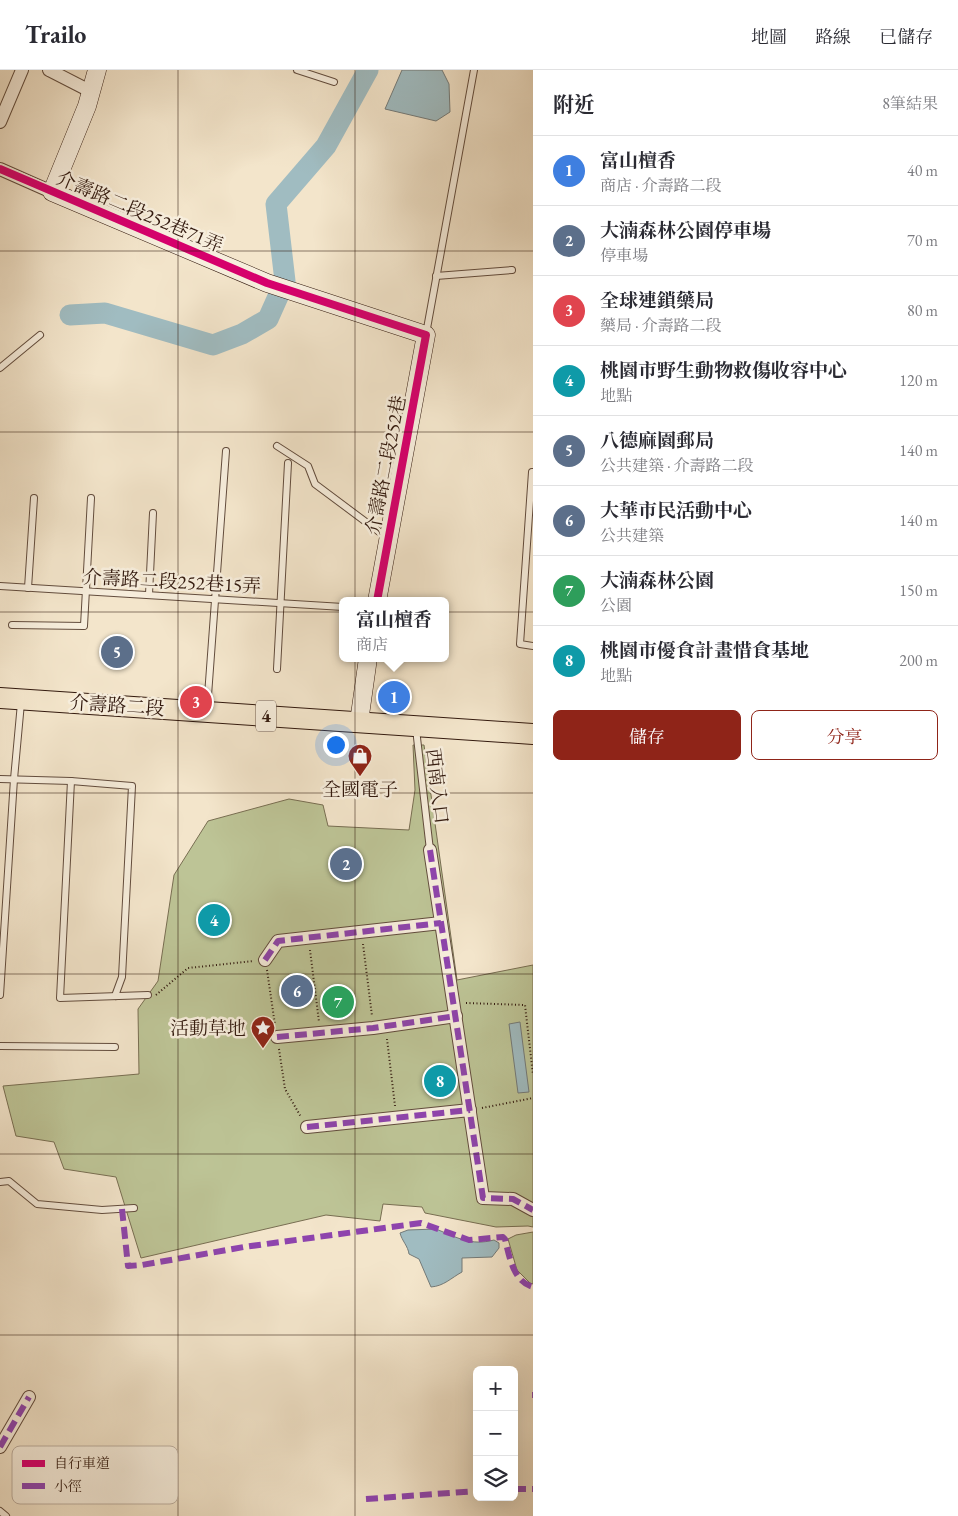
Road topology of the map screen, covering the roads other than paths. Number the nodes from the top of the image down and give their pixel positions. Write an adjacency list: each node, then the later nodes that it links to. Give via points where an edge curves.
1 (22, 70): 8 (street)
2 (49, 70): 7 (street)
3 (97, 70): 7 (street)
4 (298, 70): 6 (lane)
5 (474, 70): 12 (lane)
6 (334, 82)
7 (92, 92): 10 (street)
8 (0, 122)
9 (0, 169): 10 (street, 介壽路二段252巷71弄)
10 (52, 192): 14 (street, 介壽路二段252巷71弄, via 268,283)
11 (512, 270): 12 (lane)
12 (436, 276): 14 (lane)
13 (40, 335): 15 (lane)
14 (426, 335): 23 (street, 介壽路二段252巷)
15 (0, 368)
16 (277, 446): 23 (lane, via 308,466 315,484)
17 (226, 451): 29 (lane)
18 (288, 462): 30 (lane)
19 (532, 472): 33 (lane, via 520,644)
20 (34, 498): 25 (lane)
21 (91, 498): 26 (lane)
22 (153, 513): 27 (lane)
23 (387, 537): 28 (street, 介壽路二段252巷)
24 (0, 586): 25 (lane, 介壽路二段252巷15弄)
25 (28, 588): 26 (lane, 介壽路二段252巷15弄)
26 (86, 591): 27 (lane, 介壽路二段252巷15弄); 32 (lane, via 84,626)
27 (150, 594): 29 (lane, 介壽路二段252巷15弄)
28 (378, 597)
29 (216, 598): 30 (lane, 介壽路二段252巷15弄); 38 (lane)
30 (280, 602): 31 (lane, 介壽路二段252巷15弄); 35 (lane)
31 (339, 607)
32 (12, 625)
33 (533, 646)
34 (367, 662): 39 (street)
35 (277, 670)
36 (0, 698): 37 (main road, 介壽路二段 / 4)
37 (22, 699): 38 (main road, 介壽路二段 / 4); 43 (lane)
38 (207, 713): 39 (main road, 介壽路二段 / 4)
39 (359, 722): 40 (main road, 介壽路二段 / 4)
40 (415, 726): 41 (main road, 介壽路二段 / 4); 45 (lane, 西南入口)
41 (533, 734)
42 (0, 779): 43 (lane)
43 (14, 779): 44 (lane); 48 (lane)
44 (71, 782): 50 (lane, via 60,998); 50 (lane, via 132,786 122,977)
45 (430, 850): 46 (street)
46 (441, 923): 47 (street, via 278,941); 51 (street)
47 (265, 960)
48 (0, 995)
49 (148, 995): 50 (lane)
50 (115, 996)
51 (456, 1016): 52 (street); 55 (street)
52 (277, 1037)
53 (0, 1046): 54 (lane)
54 (115, 1047)
55 (470, 1110): 56 (street); 59 (street, via 483,1198 513,1199)
56 (307, 1127)
57 (0, 1182): 58 (lane, via 9,1181 36,1204 102,1210)
58 (134, 1208)
59 (533, 1210)
60 (29, 1397): 61 (street)
61 (0, 1447)
62 (0, 1511): 63 (lane)
63 (6, 1516)

